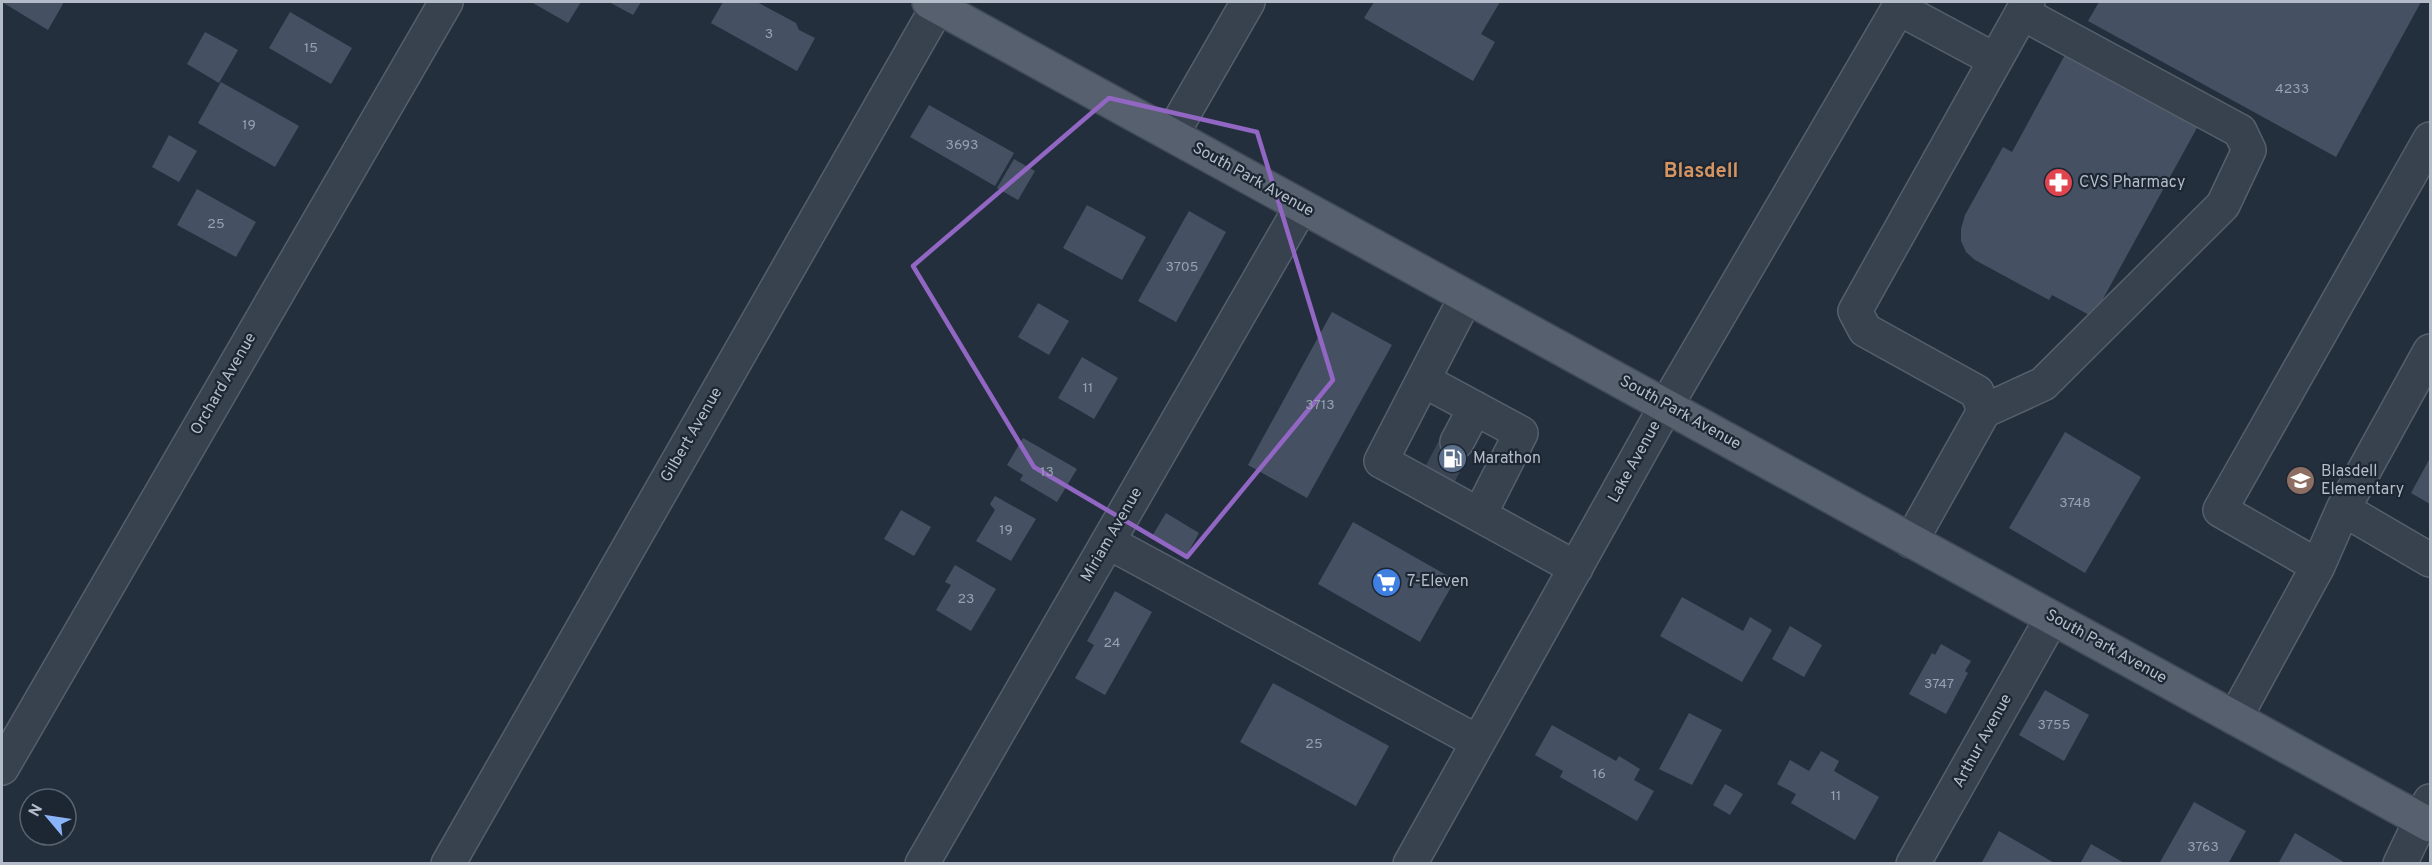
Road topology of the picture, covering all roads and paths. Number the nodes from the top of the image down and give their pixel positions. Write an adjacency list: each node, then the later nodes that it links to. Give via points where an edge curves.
1 (446, 2): 27 (street, Orchard Avenue)
2 (1248, 2): 7 (street)
3 (933, 4): 7 (main road, South Park Avenue); 29 (street, Gilbert Avenue)
4 (1900, 5): 6 (street); 13 (street, Lake Avenue)
5 (2025, 7): 6 (street); 15 (street, via 2240,131 2249,150 2223,205 2043,384)
6 (1995, 60): 15 (street, via 1855,310 1865,330 1977,392)
7 (1172, 134): 9 (main road, South Park Avenue)
8 (2430, 139): 22 (street, via 2220,510)
9 (1301, 207): 10 (main road, South Park Avenue); 20 (street, Miriam Avenue)
10 (1466, 297): 12 (street); 13 (main road, South Park Avenue)
11 (2430, 351): 17 (street)
12 (1423, 380): 14 (street); 18 (street, via 1382,461 1435,482)
13 (1666, 406): 19 (main road, South Park Avenue); 23 (street, Lake Avenue)
14 (1475, 408): 16 (street); 18 (street, via 1521,433)
15 (1984, 411): 19 (street)
16 (1457, 442)
17 (2343, 509): 21 (street); 22 (street)
18 (1480, 514): 23 (street)
19 (1911, 540): 24 (main road, South Park Avenue)
20 (1108, 542): 26 (street); 30 (street, Miriam Avenue)
21 (2430, 560)
22 (2318, 566): 25 (street)
23 (1576, 568): 26 (street, Lake Avenue)
24 (2052, 618): 25 (main road, South Park Avenue); 32 (street, Arthur Avenue)
25 (2235, 718): 28 (main road, South Park Avenue)
26 (1478, 742): 31 (street, Lake Avenue)
27 (2, 768)
28 (2427, 816): 33 (street)
29 (448, 864)
30 (921, 864)
31 (1410, 864)
32 (1913, 864)
33 (2400, 864)

